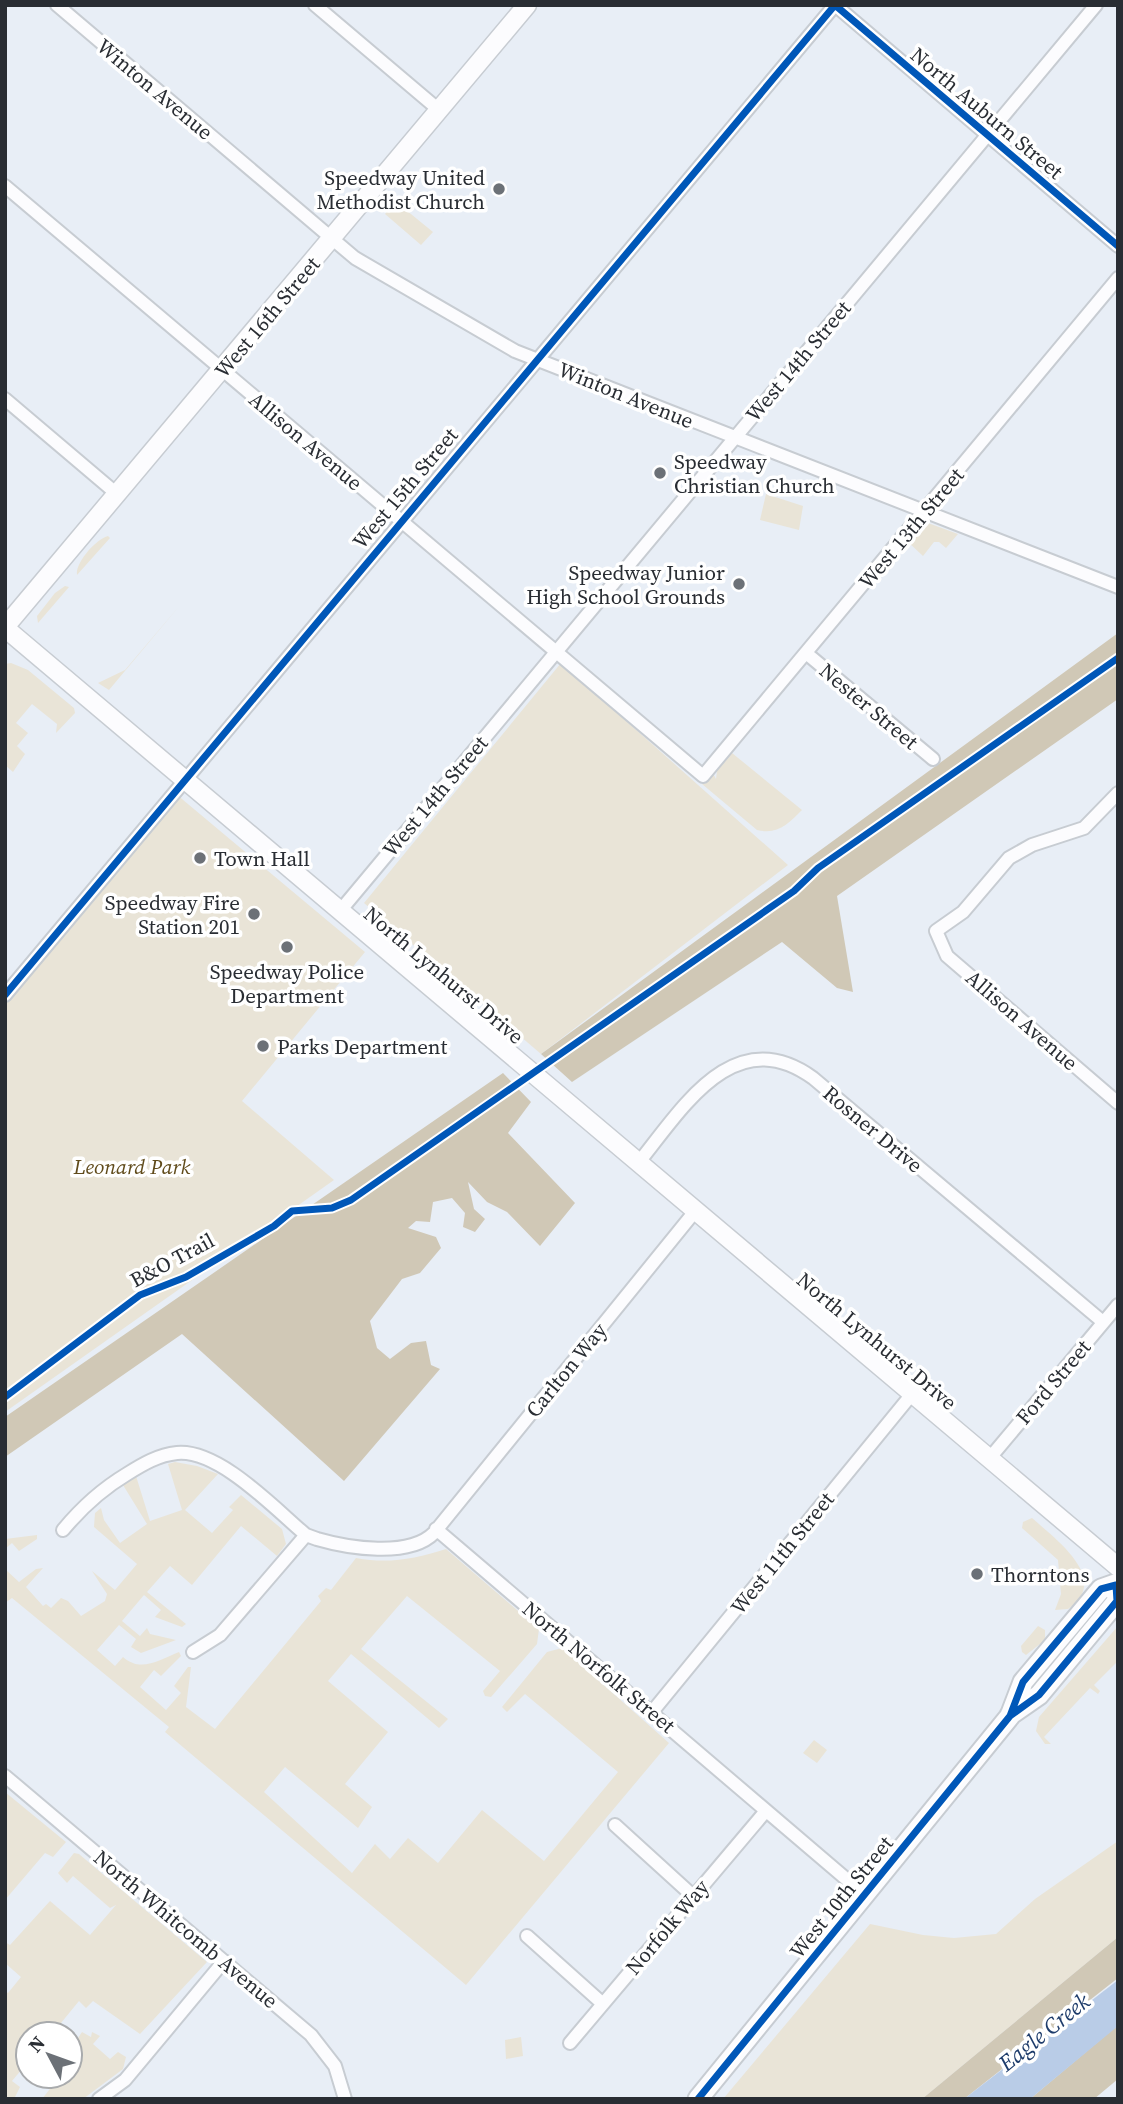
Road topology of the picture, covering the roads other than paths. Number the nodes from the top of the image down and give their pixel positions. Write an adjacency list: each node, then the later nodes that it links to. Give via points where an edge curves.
1 (57, 5): 9 (street, Winton Avenue)
2 (315, 5): 6 (street)
3 (527, 5): 6 (main road, West 16th Street)
4 (835, 5): 7 (street, North Auburn Street); 12 (street, West 15th Street)
5 (1096, 5): 7 (street, West 14th Street)
6 (439, 110): 9 (main road, West 16th Street)
7 (987, 136): 10 (street, North Auburn Street); 15 (street, West 14th Street)
8 (5, 186): 13 (street, Allison Avenue)
9 (332, 239): 12 (street, Winton Avenue, via 371,268); 13 (main road, West 16th Street)
10 (1118, 246)
11 (1118, 278): 17 (street, West 13th Street)
12 (536, 359): 15 (street, Winton Avenue); 18 (street, West 15th Street)
13 (221, 370): 16 (main road, West 16th Street); 18 (street, Allison Avenue)
14 (5, 399): 16 (street)
15 (734, 438): 17 (street, Winton Avenue); 21 (street, West 14th Street)
16 (117, 494): 20 (main road, West 16th Street)
17 (925, 512): 19 (street, Winton Avenue); 22 (street, West 13th Street)
18 (401, 520): 21 (street, Allison Avenue); 25 (street, West 15th Street)
19 (1115, 582)
20 (5, 628): 25 (main road, North Lynhurst Drive)
21 (555, 651): 24 (street, Allison Avenue); 27 (street, West 14th Street)
22 (806, 653): 23 (street, Nester Street); 24 (street, West 13th Street)
23 (933, 759)
24 (703, 776)
25 (187, 781): 27 (main road, North Lynhurst Drive); 28 (street, West 15th Street)
26 (1118, 793): 29 (street, Allison Avenue, via 1084,828 1032,845 1009,858 963,912 936,931 947,956)
27 (340, 911): 30 (main road, North Lynhurst Drive)
28 (5, 995)
29 (1118, 1103)
30 (639, 1162): 31 (main road, North Lynhurst Drive); 33 (street, Rosner Drive, via 713,1076 749,1061 788,1065 813,1078)
31 (696, 1210): 34 (main road, North Lynhurst Drive); 36 (street, Carlton Way)
32 (1118, 1305): 33 (street, Ford Street)
33 (1103, 1322): 35 (street, Ford Street)
34 (912, 1394): 35 (main road, North Lynhurst Drive); 41 (street, West 11th Street)
35 (989, 1459): 39 (main road, North Lynhurst Drive)
36 (436, 1529): 38 (street, via 421,1543 401,1549 334,1543); 41 (street, North Norfolk Street)
37 (63, 1530): 38 (street, via 100,1491 152,1459 180,1453 212,1461 234,1474)
38 (306, 1535): 40 (street, via 220,1635)
39 (1117, 1578): 45 (main road, West 10th Street, via 1117,1601 1039,1695 1010,1716)
40 (194, 1652)
41 (652, 1712): 43 (street, North Norfolk Street)
42 (5, 1776): 48 (street, North Whitcomb Avenue)
43 (765, 1812): 45 (street, North Norfolk Street); 46 (street, Norfolk Way)
44 (615, 1825): 46 (street)
45 (865, 1895): 53 (main road, West 10th Street)
46 (693, 1896): 49 (street, Norfolk Way)
47 (527, 1936): 49 (street)
48 (224, 1961): 51 (street, via 125,2080); 52 (street, North Whitcomb Avenue, via 319,2043 335,2066)
49 (603, 2004): 50 (street, Norfolk Way)
50 (570, 2043)
51 (99, 2099)
52 (345, 2099)
53 (698, 2099)

